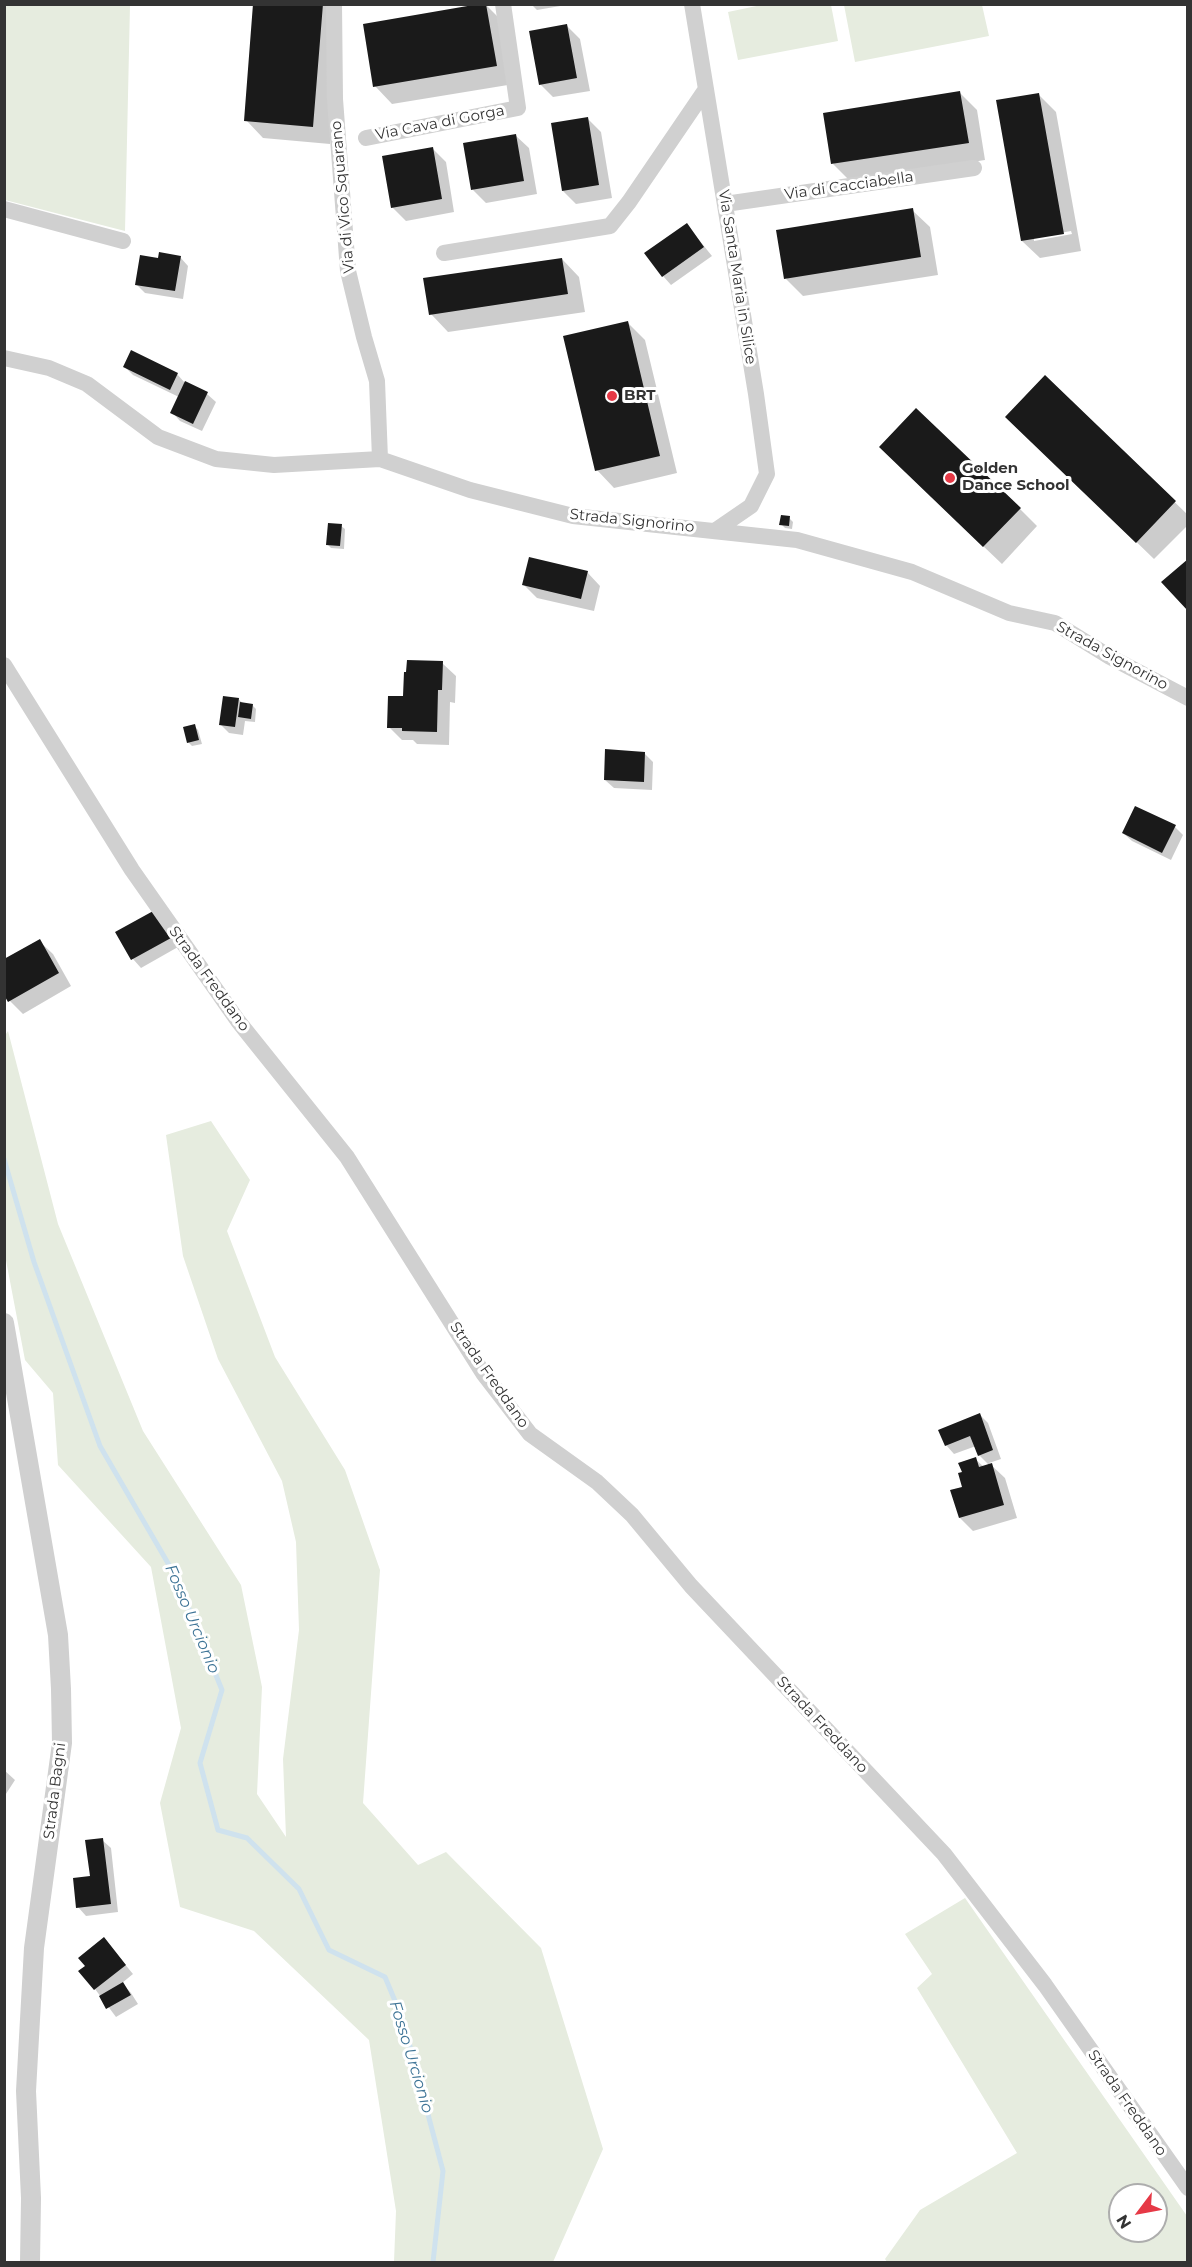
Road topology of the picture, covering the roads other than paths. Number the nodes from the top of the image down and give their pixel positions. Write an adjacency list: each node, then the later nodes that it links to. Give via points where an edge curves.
1 (334, 4): 12 (street, Via di Vico Squarano, via 334,99 348,271 378,381)
2 (503, 4): 5 (street, Via Cava di Gorga, via 518,108)
3 (692, 4): 4 (street, Via Santa Maria in Silice)
4 (706, 89): 7 (street, Via Santa Maria in Silice); 10 (street, via 610,226)
5 (366, 138)
6 (974, 168): 7 (street, Via di Cacciabella)
7 (724, 204): 13 (street, Via Santa Maria in Silice, via 767,474 751,506)
8 (4, 209): 9 (street)
9 (123, 240)
10 (444, 253)
11 (4, 358): 12 (street, Strada Signorino, via 49,368 87,384 158,437 216,459 274,465)
12 (380, 459): 13 (street, Strada Signorino, via 470,490 573,516)
13 (717, 530): 15 (street, Strada Signorino, via 797,540 912,572 1009,613 1055,623)
14 (4, 665): 17 (street, Strada Freddano, via 132,870 238,1021 347,1157 483,1373 530,1434 597,1482 632,1515 691,1586 944,1854 1045,1985)
15 (1188, 698)
16 (4, 1323): 18 (street, Strada Bagni, via 58,1635 61,1689 62,1743 34,1948 27,2067)
17 (1188, 2188)
18 (30, 2262)

